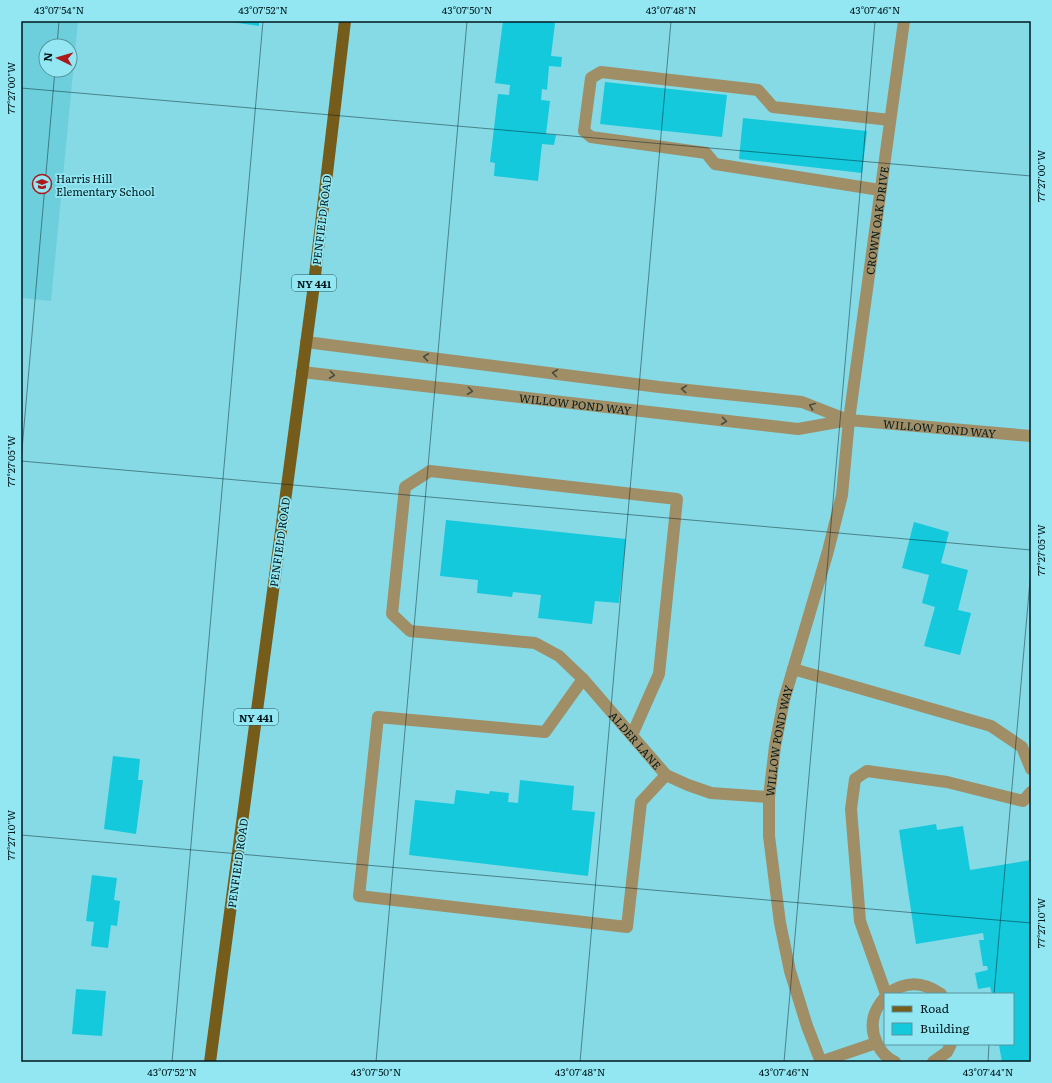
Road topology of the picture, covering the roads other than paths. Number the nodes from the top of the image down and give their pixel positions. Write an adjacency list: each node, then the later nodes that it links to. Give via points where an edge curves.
1 (345, 21): 5 (main road, PENFIELD ROAD / NY 441)
2 (904, 21): 3 (street, CROWN OAK DRIVE)
3 (890, 120): 4 (street, CROWN OAK DRIVE); 4 (street, via 773,107 758,90 601,72 591,78 584,131 591,137 706,153 716,164)
4 (880, 190): 7 (street, CROWN OAK DRIVE)
5 (306, 342): 6 (main road, PENFIELD ROAD / NY 441); 7 (street, WILLOW POND WAY, one-way to 5, via 802,402 659,387)
6 (302, 372): 7 (street, WILLOW POND WAY, one-way to 7, via 798,429); 22 (main road, PENFIELD ROAD / NY 441)
7 (849, 420): 8 (street, WILLOW POND WAY); 9 (street, WILLOW POND WAY, via 842,495)
8 (1031, 436)
9 (793, 669): 12 (street, via 991,726 1022,746); 15 (street, WILLOW POND WAY, via 775,746)
10 (583, 679): 11 (street, ALDER LANE); 11 (street, ALDER LANE, via 559,656 535,643 410,631 392,614 405,487 430,471 677,499 659,674); 13 (street, via 546,732 378,717 359,896 627,927 641,802)
11 (632, 735): 13 (street, ALDER LANE)
12 (1031, 769)
13 (666, 775): 15 (street, ALDER LANE, via 711,793)
14 (1031, 792): 16 (street, via 1023,801 947,782 867,771 856,779 851,809 860,921)
15 (769, 797): 23 (street, WILLOW POND WAY, via 769,836 780,923 790,971)
16 (885, 993)
17 (889, 993): 18 (street, via 909,984 921,984)
18 (940, 993)
19 (884, 998): 20 (street, via 874,1017)
20 (876, 1043): 23 (street); 24 (street, via 883,1053)
21 (950, 1045): 25 (street)
22 (210, 1062)
23 (821, 1062)
24 (895, 1062)
25 (933, 1062)

